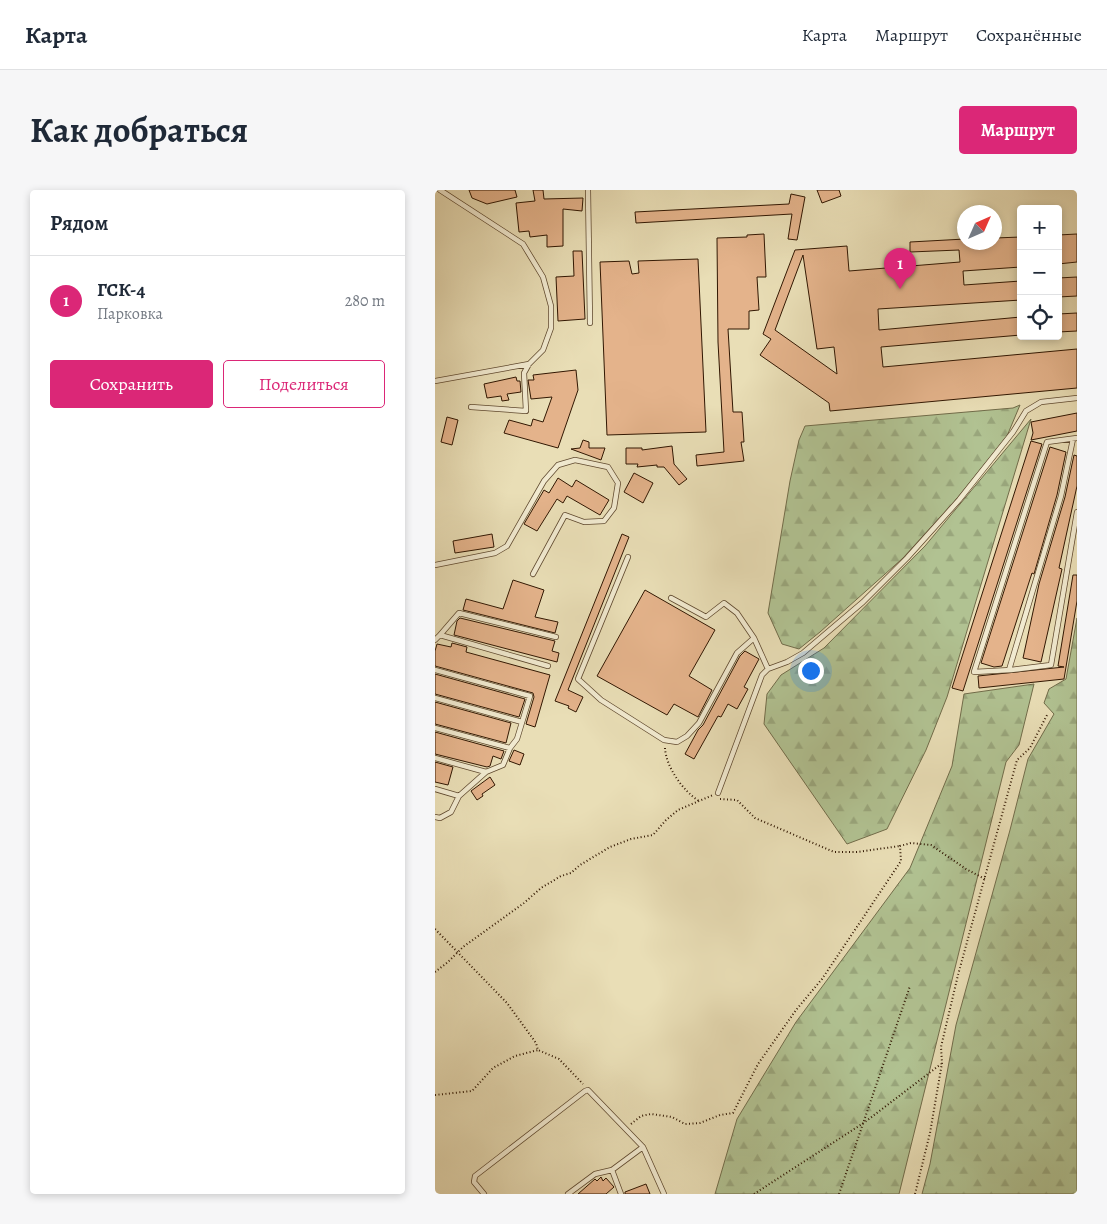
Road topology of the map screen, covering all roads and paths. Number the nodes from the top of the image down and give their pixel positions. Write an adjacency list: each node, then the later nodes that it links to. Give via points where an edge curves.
1 (440, 190): 4 (lane, via 523,244 543,277 551,306 551,328 543,350)
2 (589, 190): 3 (lane)
3 (590, 323)
4 (529, 364): 5 (lane); 7 (lane, via 524,373 526,411)
5 (435, 381)
6 (1077, 398): 19 (lane, via 1041,402 1026,411 959,500 863,602 803,653)
7 (471, 407)
8 (1075, 438): 21 (lane); 21 (lane, via 1047,442 974,672)
9 (1077, 512): 21 (lane, via 1051,665)
10 (628, 557): 26 (lane, via 578,679 601,700)
11 (435, 565): 12 (lane, via 495,553 507,546 544,480 557,465 575,460 607,467 618,483 614,508 604,521 584,522 565,515)
12 (533, 574)
13 (671, 598): 16 (lane, via 706,617 724,603 737,613)
14 (440, 635): 15 (lane, via 459,613); 17 (lane); 18 (lane)
15 (556, 637)
16 (754, 638): 19 (lane); 26 (lane, via 737,654 699,723 677,742)
17 (435, 640)
18 (548, 666)
19 (768, 668): 31 (lane, via 762,675)
20 (435, 670): 24 (lane, via 530,696)
21 (1009, 670)
22 (435, 698): 24 (lane)
23 (1047, 715): 37 (path, via 1030,748 1017,760)
24 (522, 722): 27 (lane, via 517,739)
25 (435, 728): 27 (lane)
26 (664, 740): 34 (path, via 665,757 690,796)
27 (510, 748): 29 (lane, via 503,764)
28 (435, 758): 29 (lane)
29 (486, 772): 32 (lane)
30 (435, 789): 32 (lane)
31 (717, 793): 33 (path)
32 (459, 796): 35 (lane, via 451,812)
33 (710, 796): 34 (path); 36 (path, via 737,800 755,818 834,852)
34 (699, 801): 39 (path, via 678,810 653,835 610,847 541,888)
35 (435, 817)
36 (900, 846): 37 (path, via 911,843 931,845); 47 (path, via 901,860 822,979 758,1064 733,1113 685,1124 672,1117 651,1114 641,1116)
37 (985, 879): 43 (path, via 941,1047)
38 (435, 929): 39 (path)
39 (457, 953): 40 (path); 42 (path, via 507,1003)
40 (435, 972)
41 (910, 986): 46 (path)
42 (538, 1050): 44 (path, via 559,1059); 45 (path, via 515,1056 493,1068 472,1092)
43 (942, 1063): 46 (path); 56 (path)
44 (588, 1090): 47 (lane); 50 (lane, via 475,1176 474,1182)
45 (435, 1095)
46 (865, 1122): 54 (path); 55 (path)
47 (625, 1128): 48 (lane)
48 (643, 1147): 49 (lane); 53 (lane)
49 (612, 1170): 51 (lane, via 595,1174); 52 (lane)
50 (484, 1194)
51 (568, 1194)
52 (621, 1194)
53 (664, 1194)
54 (754, 1194)
55 (839, 1194)
56 (915, 1194)

